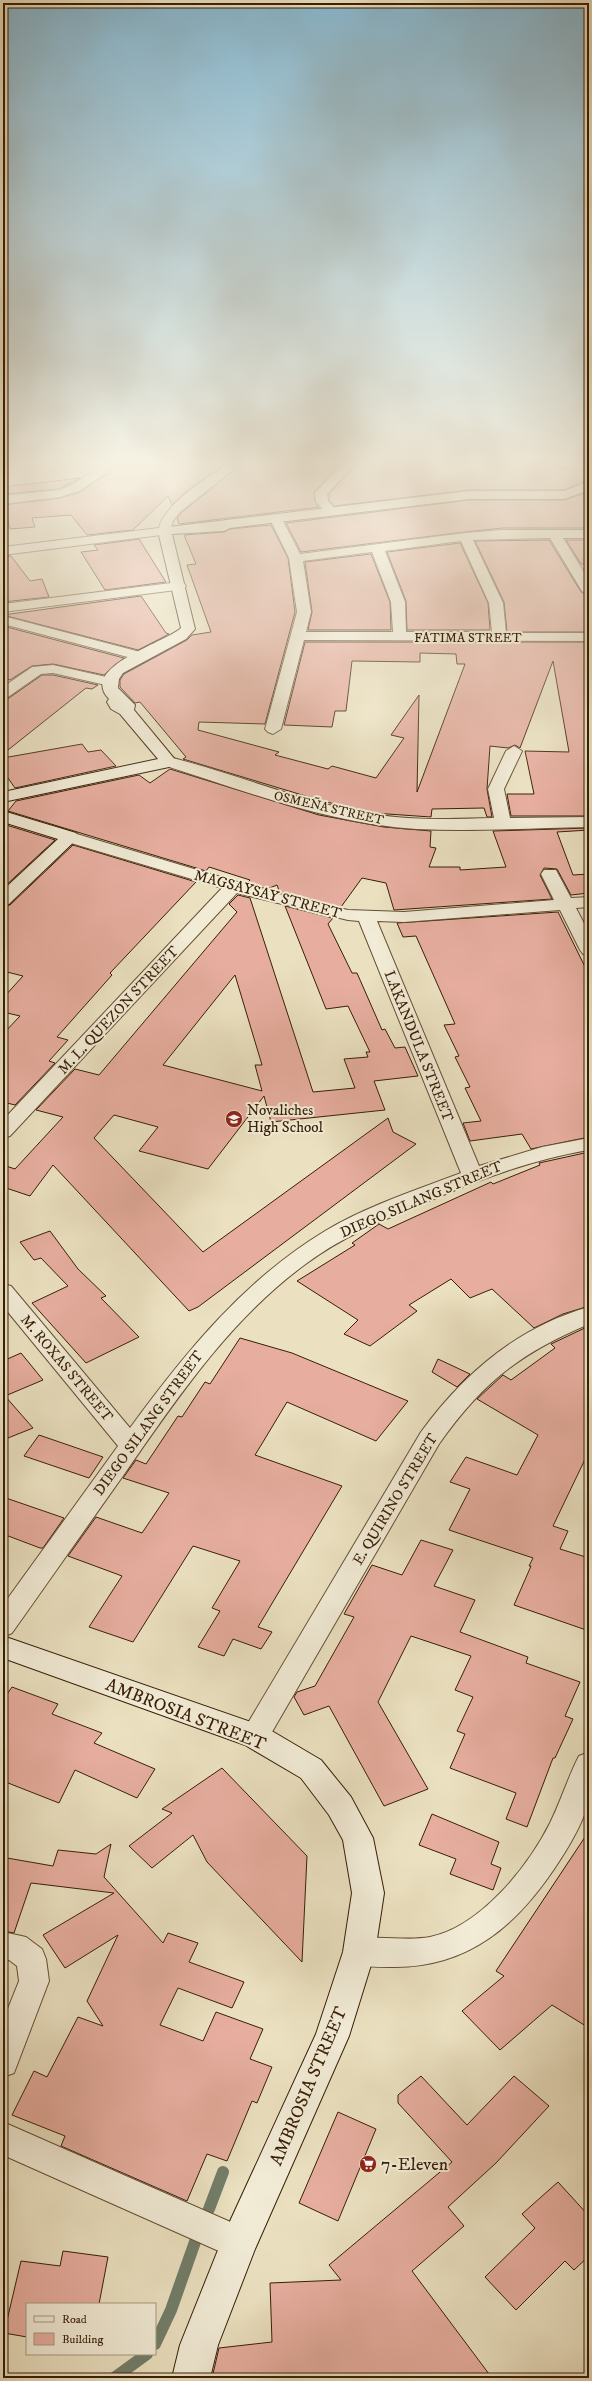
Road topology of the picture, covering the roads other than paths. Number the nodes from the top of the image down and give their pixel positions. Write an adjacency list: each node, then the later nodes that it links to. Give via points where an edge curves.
1 (176, 573): 6 (street)
2 (298, 573): 10 (street, via 304,612)
3 (388, 573): 11 (street, via 402,614)
4 (482, 573): 13 (street, via 496,603)
5 (585, 574): 7 (street)
6 (179, 586): 8 (street); 14 (street, via 188,629 181,636)
7 (589, 591)
8 (3, 608)
9 (3, 620): 14 (street)
10 (299, 636): 11 (street, FATIMA STREET); 17 (street)
11 (399, 637): 13 (street, FATIMA STREET)
12 (589, 637): 13 (street, FATIMA STREET)
13 (500, 638)
14 (139, 656): 15 (street, via 124,666)
15 (110, 682): 16 (street, via 53,669 37,670); 19 (street, via 110,688 116,697 115,703 126,711)
16 (3, 694)
17 (273, 729)
18 (514, 751): 23 (street, via 496,789)
19 (169, 762): 20 (street); 23 (street, OSMEÑA STREET, via 304,804 373,819 416,824)
20 (3, 797)
21 (3, 816): 24 (street, MAGSAYSAY STREET)
22 (589, 822): 23 (street, OSMEÑA STREET)
23 (503, 823)
24 (70, 837): 26 (street, MAGSAYSAY STREET); 27 (street)
25 (550, 874): 29 (street)
26 (233, 887): 30 (street, MAGSAYSAY STREET, via 306,907); 32 (street, M. L. QUEZON STREET)
27 (3, 900)
28 (589, 902): 29 (street, MAGSAYSAY STREET)
29 (566, 904): 30 (street, MAGSAYSAY STREET, via 404,917); 31 (street)
30 (366, 917): 34 (street, LAKANDULA STREET)
31 (589, 950)
32 (3, 1132)
33 (589, 1144): 34 (street, DIEGO SILANG STREET, via 545,1152)
34 (473, 1176): 37 (street, DIEGO SILANG STREET, via 333,1236 278,1274 204,1347 166,1394)
35 (3, 1291): 37 (street, M. ROXAS STREET)
36 (589, 1315): 40 (street, E. QUIRINO STREET, via 530,1342 500,1360 475,1381 449,1410 430,1438)
37 (131, 1445): 38 (street, DIEGO SILANG STREET)
38 (3, 1626)
39 (3, 1647): 40 (street, AMBROSIA STREET)
40 (256, 1736): 43 (street, AMBROSIA STREET, via 311,1769 340,1806 358,1838 368,1893)
41 (589, 1764): 43 (street, via 555,1841 498,1916 468,1937 430,1951)
42 (9, 1947): 44 (street, via 31,1959 34,1981)
43 (360, 1952): 46 (street, AMBROSIA STREET, via 332,2036)
44 (3, 2062)
45 (3, 2138): 46 (street)
46 (227, 2237): 47 (street, AMBROSIA STREET)
47 (191, 2378)

